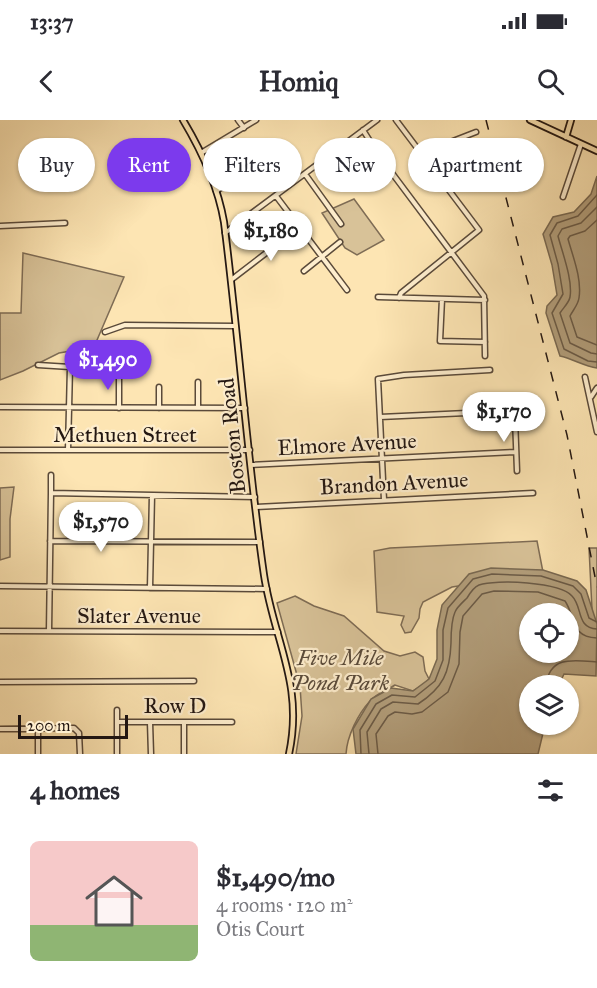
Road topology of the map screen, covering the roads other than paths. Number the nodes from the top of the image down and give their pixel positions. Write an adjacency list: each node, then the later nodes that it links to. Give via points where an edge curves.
1 (183, 120): 16 (main road, Boston Road)
2 (238, 120): 8 (street)
3 (256, 120): 8 (street)
4 (377, 120): 9 (street)
5 (396, 120): 12 (street)
6 (530, 120): 11 (main road)
7 (571, 120): 11 (main road)
8 (244, 128): 16 (street)
9 (363, 130): 18 (street); 29 (street)
10 (476, 132): 13 (street)
11 (566, 136): 14 (main road)
12 (410, 138)
13 (461, 138)
14 (581, 144): 15 (main road); 22 (street)
15 (597, 151)
16 (200, 154): 17 (main road, Boston Road)
17 (203, 161)
18 (304, 174): 21 (street); 24 (street)
19 (216, 192): 27 (main road, Boston Road)
20 (451, 192): 29 (street, via 479,230)
21 (276, 196): 26 (street); 27 (street)
22 (563, 197)
23 (65, 223): 25 (street)
24 (341, 224)
25 (0, 226)
26 (300, 227): 30 (street); 32 (street)
27 (225, 233): 32 (main road, Boston Road)
28 (340, 242): 30 (street)
29 (452, 253): 35 (street); 37 (street)
30 (321, 256): 31 (street); 33 (street)
31 (304, 271)
32 (230, 280): 38 (main road, Boston Road)
33 (347, 290)
34 (378, 297): 35 (street)
35 (399, 298): 36 (street)
36 (442, 299): 37 (street); 40 (street, via 440,341)
37 (485, 300): 40 (street)
38 (236, 326): 39 (street, via 125,325); 55 (main road, Boston Road)
39 (105, 332)
40 (485, 342): 41 (street)
41 (485, 356)
42 (38, 365): 51 (street, via 70,367)
43 (490, 370): 56 (street, via 378,378)
44 (119, 375): 52 (street)
45 (585, 377): 49 (street)
46 (198, 382): 54 (street)
47 (159, 387): 53 (street)
48 (597, 388): 49 (street)
49 (590, 399): 57 (street)
50 (0, 407): 51 (street)
51 (69, 408): 52 (street); 59 (street)
52 (119, 408): 53 (street)
53 (159, 408): 54 (street)
54 (198, 408): 55 (street)
55 (245, 408): 60 (main road, Boston Road)
56 (380, 417): 61 (street, via 512,411); 62 (street)
57 (597, 432)
58 (0, 450): 59 (street, Methuen Street)
59 (68, 450): 60 (street, Methuen Street)
60 (250, 450): 63 (main road, Boston Road)
61 (515, 453): 62 (street, Elmore Avenue); 64 (street)
62 (382, 459): 63 (street, Elmore Avenue); 70 (street)
63 (251, 465): 69 (main road, Boston Road)
64 (517, 471)
65 (51, 475): 68 (street)
66 (533, 493): 70 (street, Brandon Avenue)
67 (152, 495): 68 (street); 69 (street); 73 (street)
68 (50, 496): 72 (street)
69 (255, 497): 71 (main road, Boston Road)
70 (384, 500): 71 (street, Brandon Avenue)
71 (256, 507): 74 (main road, Boston Road)
72 (50, 541): 73 (street); 76 (street)
73 (152, 542): 74 (street); 77 (street)
74 (260, 542): 78 (main road, Boston Road)
75 (0, 586): 76 (street)
76 (50, 586): 77 (street); 80 (street)
77 (150, 588): 78 (street)
78 (267, 589): 81 (main road, Boston Road)
79 (0, 631): 80 (street, Slater Avenue)
80 (49, 632): 81 (street, Slater Avenue)
81 (278, 632): 96 (main road, Boston Road, via 293,695)
82 (194, 681): 83 (street)
83 (0, 682)
84 (117, 710): 85 (street)
85 (117, 722): 86 (street, Row D); 93 (street)
86 (150, 722): 87 (street, Row D); 94 (street)
87 (184, 722): 88 (street, Row D); 95 (street)
88 (232, 722)
89 (38, 728): 90 (street); 91 (street); 92 (street, via 78,730)
90 (0, 729)
91 (38, 754)
92 (80, 754)
93 (117, 754)
94 (151, 754)
95 (184, 754)
96 (289, 754)

